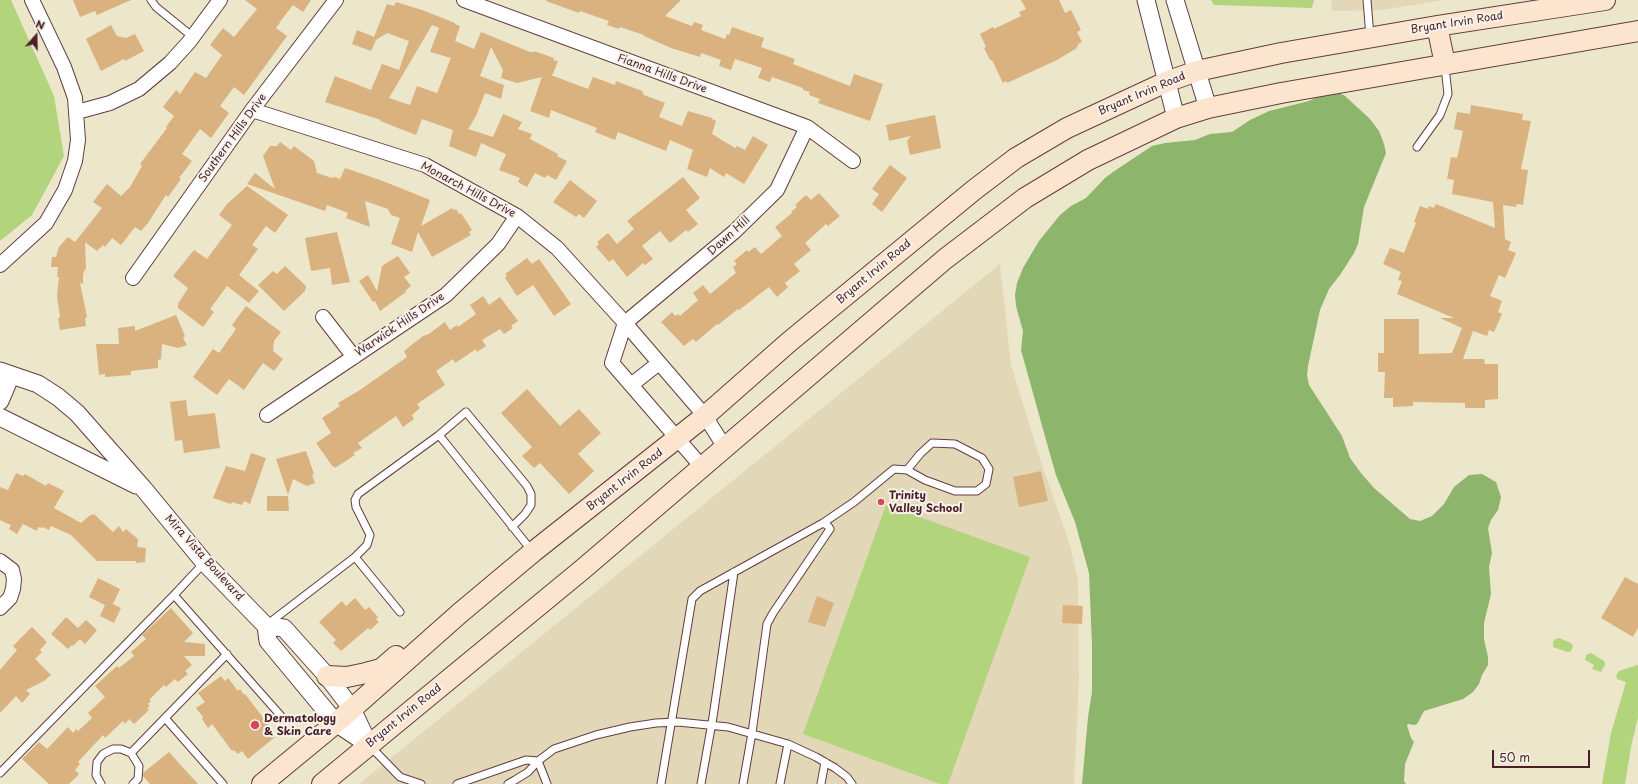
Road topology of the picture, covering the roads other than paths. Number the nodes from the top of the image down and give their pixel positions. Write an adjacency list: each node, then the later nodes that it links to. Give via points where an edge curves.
1 (32, 0): 19 (street, via 64,66)
2 (151, 0): 12 (lane)
3 (220, 0): 12 (street)
4 (336, 0): 18 (street, Southern Hills Drive)
5 (464, 0): 21 (street, Fianna Hills Drive)
6 (1146, 0): 16 (street)
7 (1175, 0): 15 (street)
8 (1368, 0): 13 (lane)
9 (1605, 0): 10 (main road, Bryant Irvin Road)
10 (1437, 26): 13 (main road, Bryant Irvin Road); 14 (main road)
11 (1638, 31): 14 (main road, Bryant Irvin Road)
12 (193, 37): 19 (street, via 170,63 139,89 110,103)
13 (1370, 37): 15 (main road, Bryant Irvin Road)
14 (1445, 64): 17 (main road, Bryant Irvin Road); 22 (lane, via 1448,94 1440,115)
15 (1197, 71): 16 (main road, Bryant Irvin Road); 17 (street)
16 (1166, 82): 20 (street); 35 (main road, Bryant Irvin Road, via 1067,128 1016,158 820,317)
17 (1208, 108): 20 (main road, Bryant Irvin Road)
18 (252, 110): 24 (street, Monarch Hills Drive, via 424,165); 26 (street, Southern Hills Drive)
19 (77, 112): 25 (street, via 78,140 75,161 65,190 46,222)
20 (1176, 118): 39 (main road, Bryant Irvin Road, via 1088,160 1025,198 945,259 814,373)
21 (807, 127): 23 (street, Fianna Hills Drive); 28 (street, Dawn Hill, via 777,190 734,232)
22 (1417, 147)
23 (853, 161)
24 (517, 216): 28 (street, Monarch Hills Drive, via 557,248); 29 (street, Warwick Hills Drive, via 498,244 446,295)
25 (0, 266)
26 (133, 278)
27 (323, 317): 29 (street)
28 (625, 324): 30 (street, Monarch Hills Drive); 32 (street, via 612,363)
29 (354, 357): 34 (street, Warwick Hills Drive)
30 (659, 363): 32 (street); 35 (street, Monarch Hills Drive)
31 (5, 373): 33 (street); 42 (street, Mira Vista Boulevard, via 38,384 68,405)
32 (631, 386): 38 (street)
33 (0, 401)
34 (267, 415)
35 (705, 416): 38 (main road, Bryant Irvin Road); 39 (street, Monarch Hills Drive)
36 (0, 417): 42 (street, Mira Vista Boulevard)
37 (439, 435): 44 (lane); 44 (lane, via 466,412 527,486 531,494 531,505); 46 (lane, via 358,494 355,500 356,507 370,535 367,546)
38 (677, 438): 40 (street); 45 (main road, Bryant Irvin Road)
39 (724, 446): 40 (main road, Bryant Irvin Road)
40 (702, 467): 65 (main road, Bryant Irvin Road, via 583,569)
41 (907, 470): 41 (lane, via 955,491 977,491 986,484 989,469 982,458 955,444 932,443); 43 (lane, via 894,469 854,502)
42 (143, 488): 48 (street, Mira Vista Boulevard)
43 (823, 523): 49 (lane); 63 (lane, via 830,529 767,624)
44 (512, 526): 45 (lane)
45 (533, 552): 53 (main road, Bryant Irvin Road)
46 (355, 557): 52 (lane); 54 (lane)
47 (0, 561): 51 (street, via 12,570 14,579 13,588)
48 (204, 562): 50 (lane); 54 (street, Mira Vista Boulevard)
49 (734, 572): 61 (lane, via 700,591 692,599); 62 (lane)
50 (174, 595): 55 (lane); 69 (lane)
51 (5, 603)
52 (400, 612)
53 (460, 613): 56 (main road, via 434,623 381,669 347,677); 57 (main road, Bryant Irvin Road)
54 (266, 626): 56 (street, via 284,628); 60 (street, Mira Vista Boulevard, via 268,641)
55 (227, 654): 58 (lane); 59 (lane)
56 (327, 676): 57 (street)
57 (352, 709): 60 (main road, Bryant Irvin Road); 65 (street)
58 (282, 716)
59 (165, 718): 66 (lane); 72 (lane)
60 (336, 723): 65 (street, Mira Vista Boulevard); 73 (main road, Bryant Irvin Road)
61 (670, 723): 62 (lane); 67 (lane, via 630,727 596,735 554,749); 79 (lane)
62 (712, 725): 63 (lane); 80 (lane)
63 (752, 733): 64 (lane); 81 (lane)
64 (788, 744): 68 (lane); 82 (lane)
65 (369, 745): 74 (main road, Bryant Irvin Road); 75 (lane, via 400,777)
66 (131, 753): 70 (lane, via 121,748 103,754 97,762 96,775); 71 (lane, via 139,766 138,779)
67 (538, 761): 76 (lane, via 526,760); 77 (lane, via 528,772); 78 (lane)
68 (825, 762): 83 (lane); 84 (lane, via 847,777)
69 (0, 773)
70 (100, 784)
71 (134, 784)
72 (223, 784)
73 (262, 784)
74 (322, 784)
75 (421, 784)
76 (457, 784)
77 (508, 784)
78 (547, 784)
79 (661, 784)
80 (701, 784)
81 (743, 784)
82 (780, 784)
83 (821, 784)
84 (852, 784)

